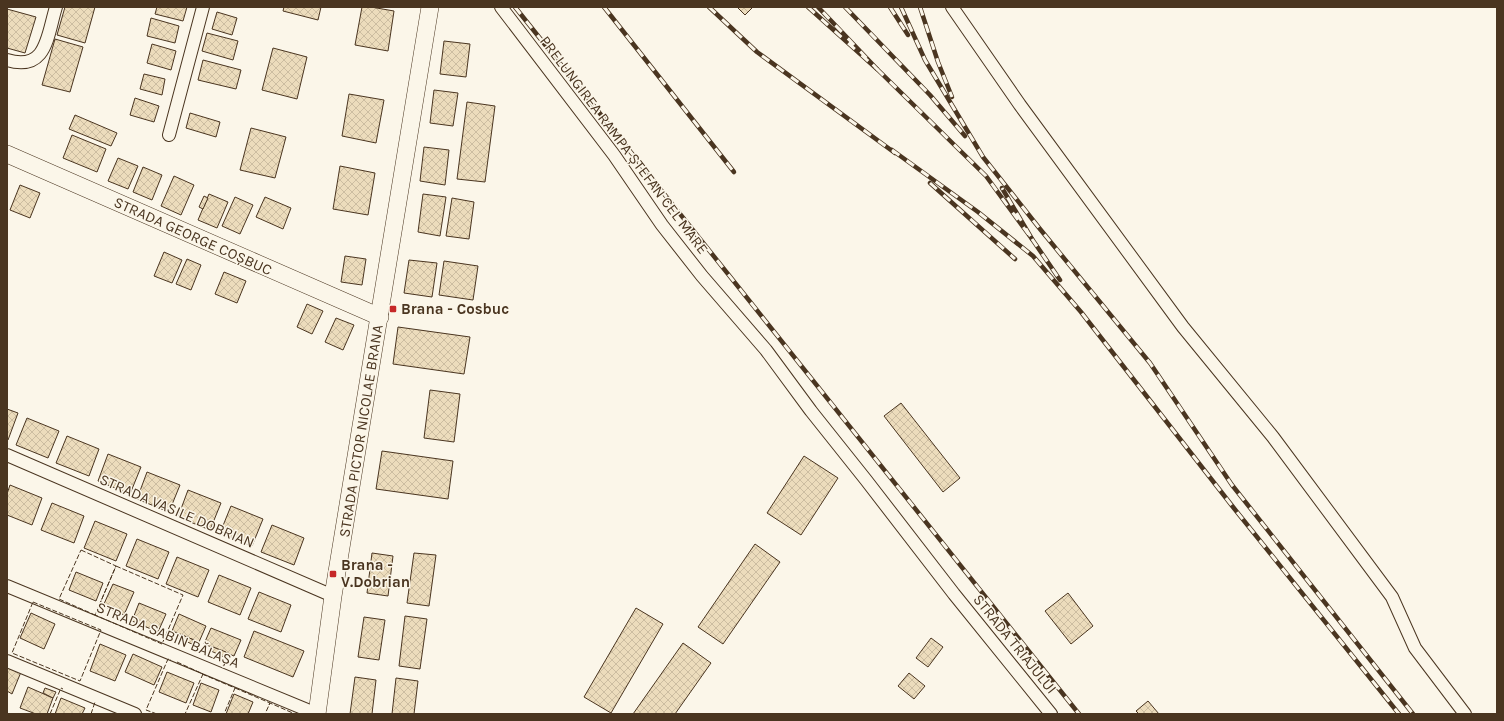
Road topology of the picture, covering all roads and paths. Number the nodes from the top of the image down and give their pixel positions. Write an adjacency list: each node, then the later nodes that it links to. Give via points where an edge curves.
1 (56, 7): 6 (street, via 43,51 36,59 26,63)
2 (203, 7): 7 (street)
3 (430, 7): 9 (street, STRADA PICTOR NICOLAE BRANA)
4 (500, 7): 12 (street, PRELUNGIREA RAMPA ȘTEFAN CEL MARE, via 614,155 662,225 766,350)
5 (952, 7): 18 (street, via 1020,105 1183,327 1273,437 1392,597 1415,648)
6 (7, 60)
7 (169, 135)
8 (7, 154): 9 (street, STRADA GEORGE COȘBUC)
9 (380, 317): 13 (street, STRADA PICTOR NICOLAE BRANA)
10 (7, 455): 13 (street, STRADA VASILE DOBRIAN)
11 (7, 586): 16 (street, STRADA SABIN BĂLAȘA)
12 (954, 594): 17 (street, STRADA TRIAJULUI)
13 (333, 596): 16 (street, STRADA PICTOR NICOLAE BRANA)
14 (7, 661): 15 (street)
15 (135, 714)
16 (317, 714)
17 (1051, 714)
18 (1465, 714)

